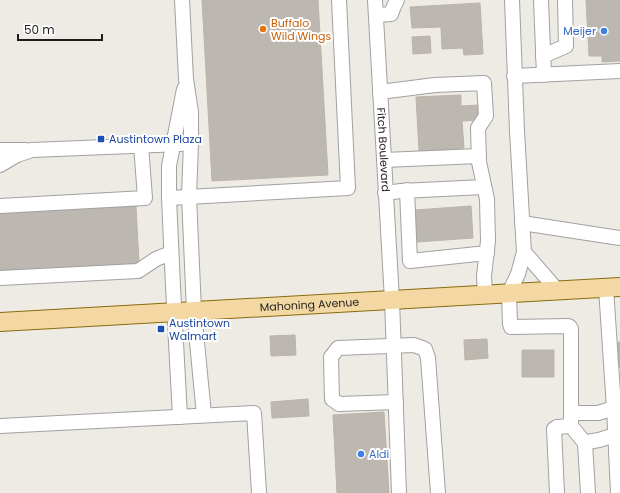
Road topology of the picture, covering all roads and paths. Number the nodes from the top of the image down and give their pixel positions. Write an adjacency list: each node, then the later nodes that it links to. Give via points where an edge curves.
1 (182, 0): 13 (street)
2 (339, 0): 26 (street, via 348,188)
3 (375, 0): 8 (street, Fitch Boulevard)
4 (397, 0): 8 (street, via 391,14)
5 (512, 0): 12 (street)
6 (541, 0): 9 (street)
7 (565, 0): 9 (street, via 566,46)
8 (376, 15): 14 (street, Fitch Boulevard)
9 (543, 56): 11 (street)
10 (620, 71): 11 (street)
11 (544, 75): 12 (street)
12 (514, 76): 29 (street)
13 (186, 79): 15 (street); 16 (street)
14 (380, 92): 20 (street, via 435,84 484,83 486,116 478,128); 21 (street, Fitch Boulevard)
15 (192, 143): 16 (street); 26 (street)
16 (173, 144): 17 (street); 27 (street, via 169,166)
17 (141, 145): 19 (street); 28 (street, via 145,198)
18 (0, 150): 19 (street)
19 (32, 150): 22 (street)
20 (479, 156): 21 (street); 23 (street)
21 (384, 160): 25 (street, Fitch Boulevard)
22 (0, 165)
23 (484, 187): 24 (street); 33 (street)
24 (407, 190): 25 (street); 33 (street, via 410,261)
25 (385, 193): 39 (street, Fitch Boulevard)
26 (189, 196): 27 (street); 40 (street)
27 (169, 198): 32 (street)
28 (0, 206)
29 (522, 223): 30 (street); 31 (street)
30 (620, 238)
31 (524, 252): 36 (street); 37 (street)
32 (171, 253): 34 (street, via 138,271); 41 (street)
33 (487, 253): 38 (street)
34 (0, 278)
35 (613, 287): 36 (main road, Mahoning Avenue); 43 (street)
36 (558, 290): 37 (main road, Mahoning Avenue)
37 (509, 294): 38 (main road, Mahoning Avenue); 49 (street, via 511,327 570,326)
38 (485, 295): 39 (main road, Mahoning Avenue)
39 (392, 300): 40 (main road, Mahoning Avenue); 44 (street, Fitch Boulevard)
40 (194, 311): 41 (main road, Mahoning Avenue); 47 (street)
41 (174, 312): 42 (main road, Mahoning Avenue); 48 (street)
42 (0, 322)
43 (614, 338): 46 (street)
44 (394, 345): 45 (street, Fitch Boulevard); 45 (street, via 338,348 331,357 332,399 339,404); 55 (street, via 414,345 425,349 427,353)
45 (396, 402): 54 (street, Fitch Boulevard)
46 (617, 409): 49 (street); 51 (street)
47 (204, 415): 48 (street); 53 (street, via 254,413)
48 (180, 417): 50 (street)
49 (571, 420): 52 (street); 56 (street, via 554,429)
50 (0, 426)
51 (615, 435): 52 (street); 58 (street)
52 (584, 443): 57 (street)
53 (259, 493)
54 (399, 493)
55 (438, 493)
56 (557, 493)
57 (588, 493)
58 (618, 493)

